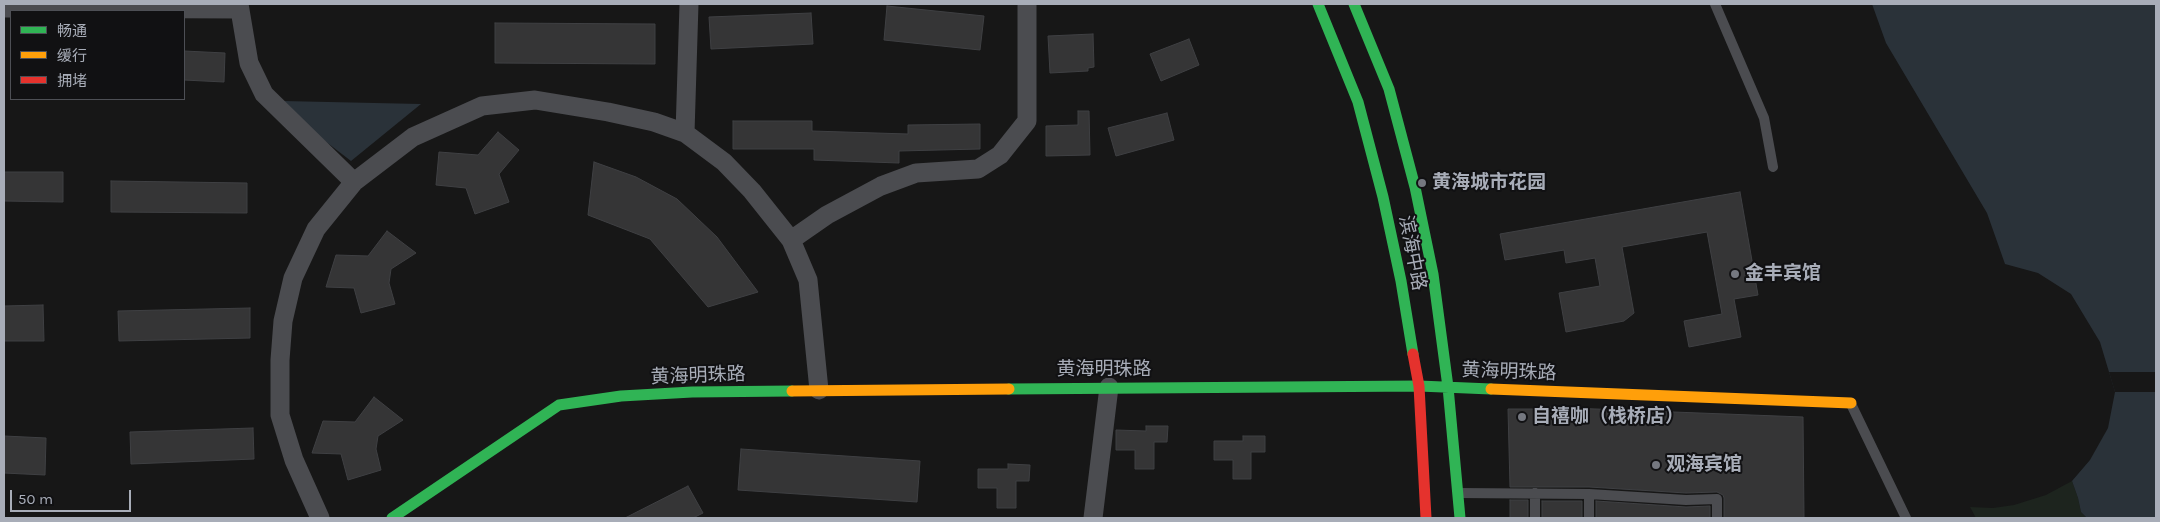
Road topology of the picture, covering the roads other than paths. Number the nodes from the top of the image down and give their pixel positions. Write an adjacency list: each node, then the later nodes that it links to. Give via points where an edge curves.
1 (688, 4): 9 (street)
2 (1027, 4): 12 (street, via 1028,121 1000,155 978,169 916,173 882,186 827,214)
3 (1318, 4): 13 (street, 滨海中路, via 1358,102 1383,197)
4 (1354, 4): 14 (street, 滨海中路, via 1389,89 1415,187 1433,274)
5 (1715, 4): 10 (lane, via 1764,118)
6 (90, 6): 7 (street); 8 (street)
7 (239, 6): 11 (street, via 248,63 264,94)
8 (4, 8)
9 (685, 133): 11 (street, via 654,122 535,100 482,106 413,137); 12 (street, via 724,162)
10 (1773, 167)
11 (354, 182): 21 (street, via 316,229 293,278 283,321 280,415 294,460)
12 (791, 240): 16 (street, via 808,280)
13 (1419, 386): 14 (street, 黄海明珠路); 15 (street, 黄海明珠路); 24 (street, 滨海中路)
14 (1448, 387): 17 (street, 黄海明珠路); 18 (street, 滨海中路)
15 (1109, 388): 16 (street, 黄海明珠路); 23 (street)
16 (819, 390): 22 (street, 黄海明珠路, via 621,396 559,405)
17 (1851, 403): 29 (lane)
18 (1457, 492): 19 (lane); 25 (street, 滨海中路)
19 (1536, 493): 20 (lane); 26 (lane)
20 (1589, 494): 27 (lane); 28 (lane, via 1716,499)
21 (320, 518)
22 (392, 518)
23 (1093, 518)
24 (1426, 518)
25 (1460, 518)
26 (1535, 518)
27 (1589, 518)
28 (1717, 518)
29 (1906, 518)

